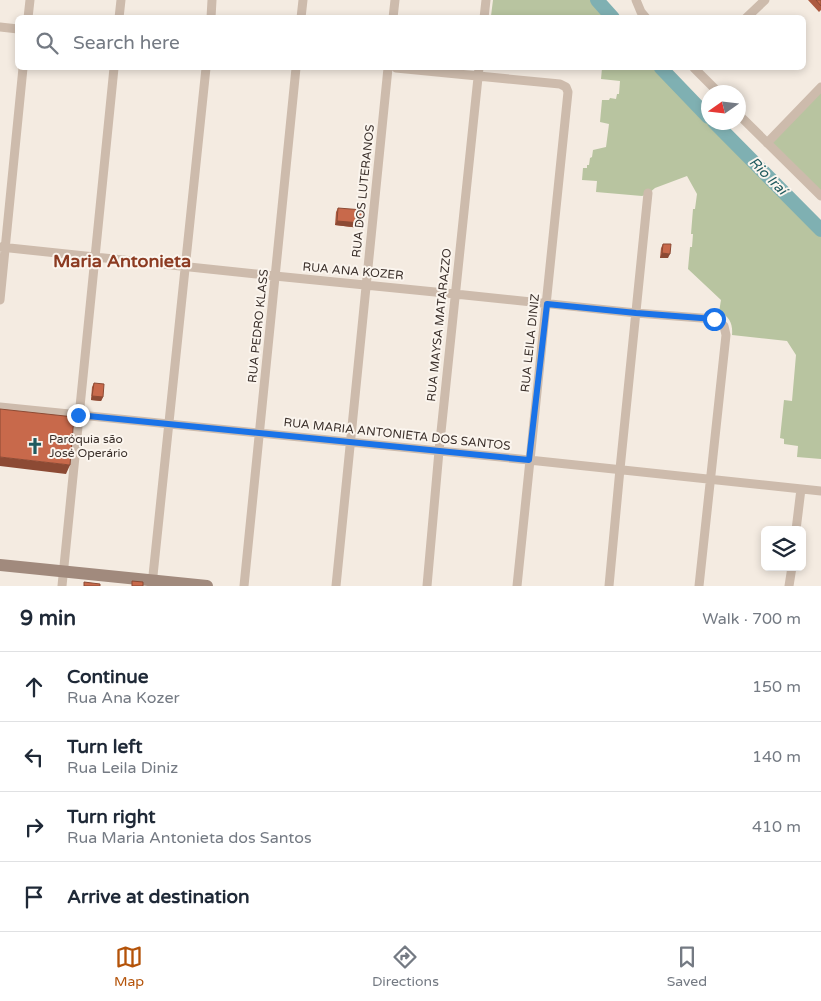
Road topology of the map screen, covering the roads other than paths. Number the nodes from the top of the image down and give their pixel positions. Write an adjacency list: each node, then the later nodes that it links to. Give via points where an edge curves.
1 (30, 0): 9 (street)
2 (121, 0): 10 (street)
3 (212, 0): 11 (street)
4 (303, 0): 12 (street)
5 (395, 0): 13 (street)
6 (486, 0): 14 (street)
7 (636, 0): 15 (street)
8 (765, 0): 16 (street)
9 (28, 15)
10 (119, 15)
11 (211, 15)
12 (301, 15)
13 (393, 15)
14 (484, 15)
15 (644, 15)
16 (749, 15)
17 (0, 27): 18 (street)
18 (15, 29)
19 (23, 70): 33 (street)
20 (114, 70): 34 (street)
21 (206, 70): 35 (street)
22 (296, 70): 36 (street, RUA PEDRO KLASS)
23 (388, 70): 37 (street, RUA DOS LUTERANOS)
24 (437, 70): 26 (street)
25 (698, 70): 27 (street)
26 (478, 72): 38 (street, RUA MAYSA MATARAZZO); 40 (street, RUA LEILA DINIZ, via 560,84 567,90)
27 (712, 85)
28 (821, 87): 30 (street)
29 (746, 122): 30 (street)
30 (767, 143): 32 (street)
31 (648, 194): 41 (street)
32 (821, 196)
33 (3, 247): 34 (street, RUA ANA KOZER); 39 (street)
34 (94, 256): 35 (street, RUA ANA KOZER); 43 (street)
35 (185, 266): 36 (street, RUA ANA KOZER); 44 (street)
36 (275, 276): 37 (street, RUA ANA KOZER); 45 (street, RUA PEDRO KLASS)
37 (366, 285): 38 (street, RUA ANA KOZER); 46 (street, RUA DOS LUTERANOS)
38 (455, 294): 40 (street, RUA ANA KOZER); 47 (street, RUA MAYSA MATARAZZO)
39 (0, 300)
40 (547, 304): 41 (street, RUA ANA KOZER); 48 (street, RUA LEILA DINIZ)
41 (636, 313): 49 (street); 50 (street, RUA ANA KOZER, via 714,319 725,329)
42 (0, 407): 43 (street, RUA MARIA ANTONIETA DOS SANTOS)
43 (78, 415): 44 (street, RUA MARIA ANTONIETA DOS SANTOS); 55 (street)
44 (168, 424): 45 (street, RUA MARIA ANTONIETA DOS SANTOS); 57 (street)
45 (260, 433): 46 (street, RUA MARIA ANTONIETA DOS SANTOS); 60 (street, RUA PEDRO KLASS)
46 (350, 442): 47 (street, RUA MARIA ANTONIETA DOS SANTOS); 61 (street, RUA DOS LUTERANOS)
47 (439, 451): 48 (street, RUA MARIA ANTONIETA DOS SANTOS); 62 (street, RUA MAYSA MATARAZZO)
48 (529, 460): 49 (street, RUA MARIA ANTONIETA DOS SANTOS); 63 (street, RUA LEILA DINIZ)
49 (620, 469): 50 (street, RUA MARIA ANTONIETA DOS SANTOS); 64 (street)
50 (710, 478): 51 (street, RUA MARIA ANTONIETA DOS SANTOS); 65 (street)
51 (801, 489): 52 (street, RUA MARIA ANTONIETA DOS SANTOS); 53 (street)
52 (821, 490)
53 (796, 526)
54 (0, 565): 55 (street)
55 (63, 571): 57 (street); 58 (street)
56 (791, 571): 66 (street)
57 (153, 583): 59 (street)
58 (62, 586)
59 (207, 586)
60 (244, 586)
61 (336, 586)
62 (427, 586)
63 (517, 586)
64 (609, 586)
65 (699, 586)
66 (789, 586)

